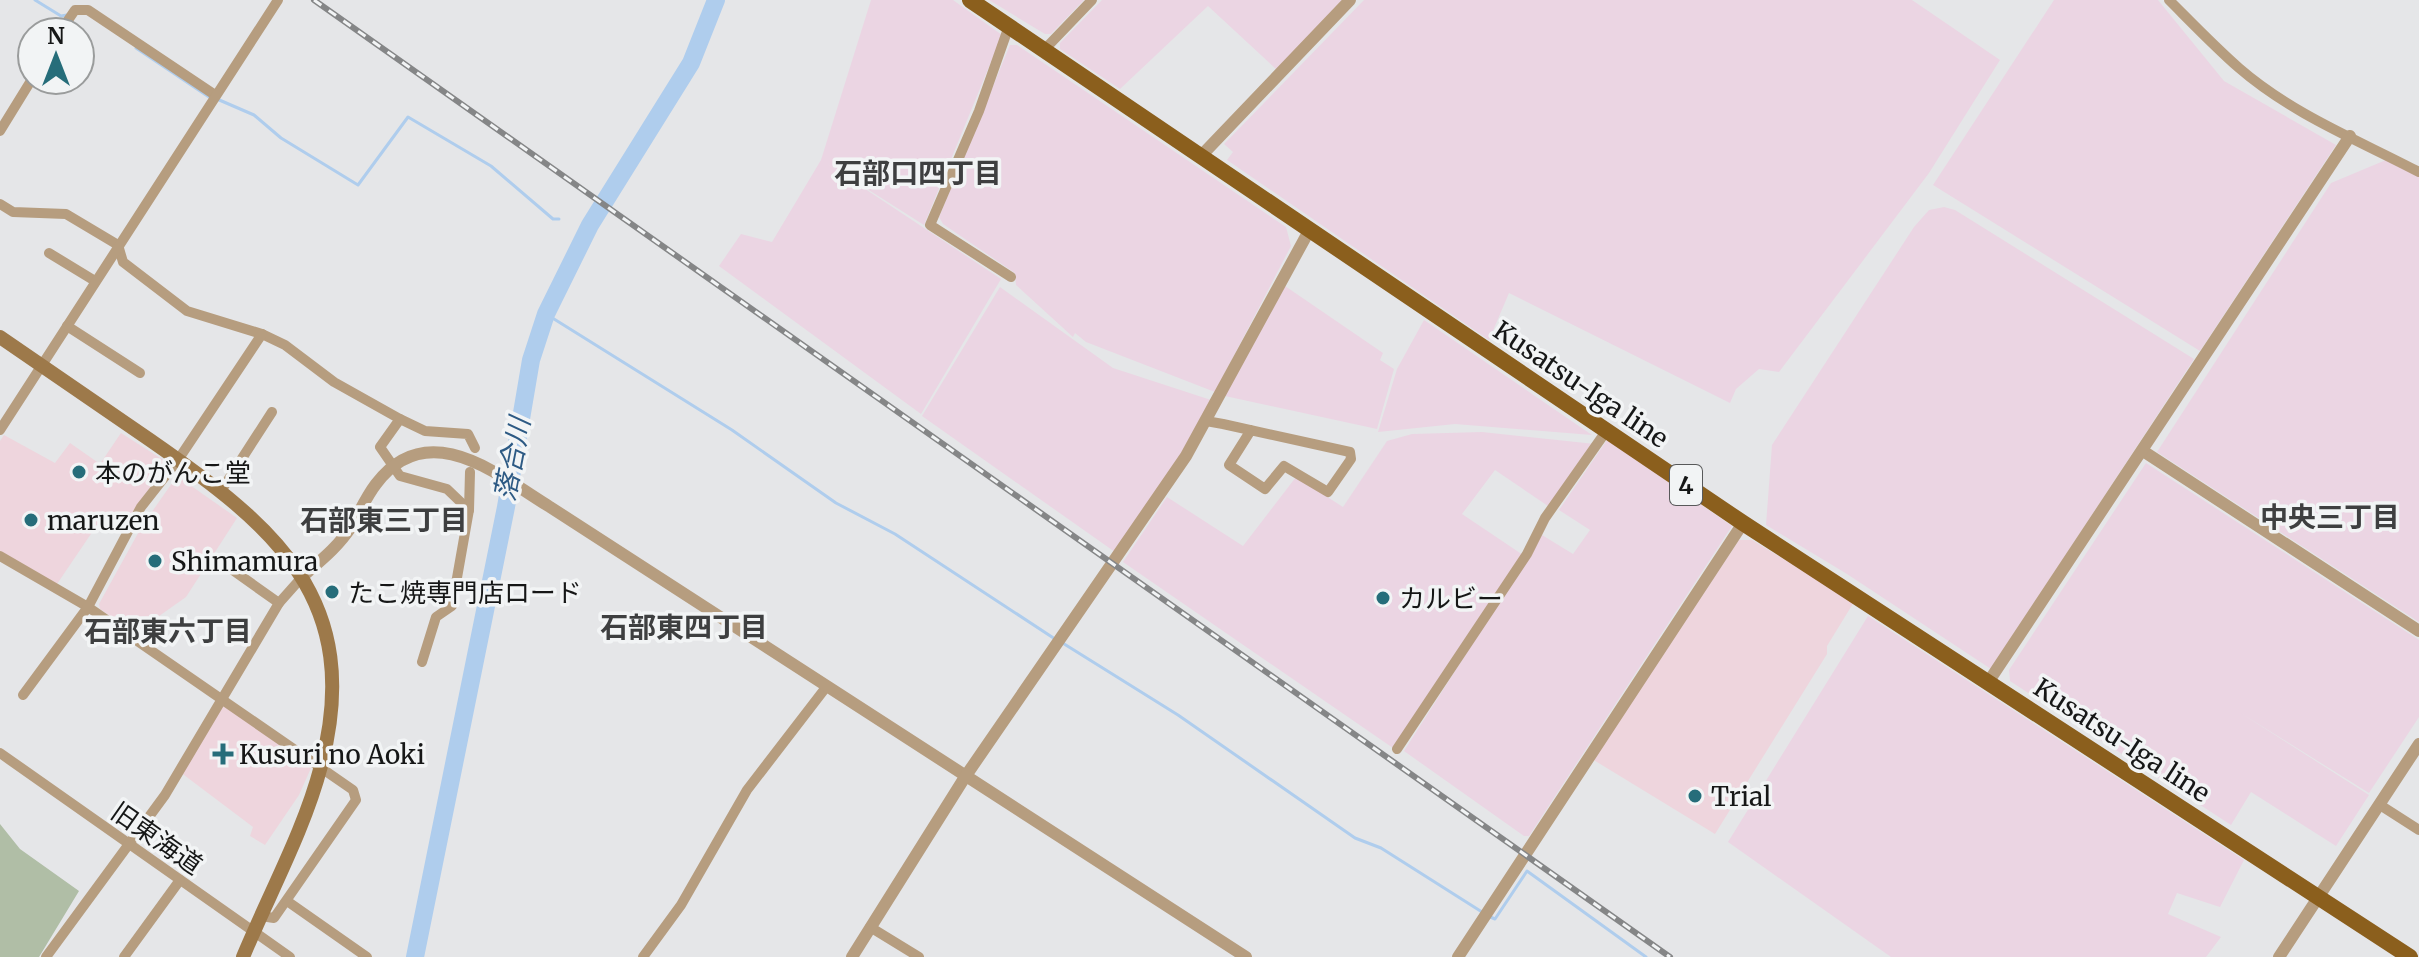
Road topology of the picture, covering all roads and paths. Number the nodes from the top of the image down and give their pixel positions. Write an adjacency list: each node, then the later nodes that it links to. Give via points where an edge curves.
1 (278, 0): 9 (street)
2 (970, 0): 7 (main road, Kusatsu-Iga line / 4)
3 (1092, 0): 8 (street)
4 (1350, 0): 13 (street)
5 (2169, 0): 12 (street, via 2240,69 2324,125)
6 (71, 16): 9 (street, via 75,10 88,10)
7 (1009, 26): 8 (main road, Kusatsu-Iga line / 4); 19 (street, via 930,225)
8 (1044, 50): 13 (main road, Kusatsu-Iga line / 4)
9 (215, 95): 17 (street)
10 (22, 96): 11 (street)
11 (0, 131)
12 (2350, 136): 14 (street); 33 (street)
13 (1201, 156): 16 (main road, Kusatsu-Iga line / 4)
14 (2419, 172)
15 (0, 204): 17 (street, via 13,212 66,214)
16 (1310, 229): 28 (street); 31 (main road, Kusatsu-Iga line / 4)
17 (118, 245): 20 (street); 22 (street, via 123,262 187,311)
18 (49, 253): 20 (street)
19 (1011, 277)
20 (95, 281): 21 (street)
21 (67, 326): 24 (street); 25 (street)
22 (262, 334): 27 (street); 34 (street)
23 (0, 337): 24 (main road)
24 (42, 365): 29 (street); 34 (main road)
25 (140, 373)
26 (272, 412): 37 (street)
27 (400, 419): 32 (street, via 425,431 468,434); 35 (street, via 380,447)
28 (1206, 421): 30 (street); 55 (street)
29 (0, 430)
30 (1251, 430): 30 (street, via 1350,452 1351,459 1328,492 1284,466 1265,489 1229,465)
31 (1607, 430): 39 (main road, Kusatsu-Iga line / 4); 52 (street)
32 (475, 448)
33 (2143, 451): 45 (street); 47 (street)
34 (178, 460): 37 (main road); 44 (street, via 141,507)
35 (394, 467): 38 (street, via 408,479 447,489); 42 (street, via 375,485 333,549); 48 (street, via 426,452 451,453 497,475)
36 (470, 472): 38 (street)
37 (221, 491): 42 (main road, via 245,509)
38 (469, 510): 46 (street, via 452,606 436,617)
39 (1743, 523): 47 (main road, Kusatsu-Iga line / 4); 73 (street)
40 (0, 556): 44 (street)
41 (217, 559): 43 (street)
42 (303, 576): 43 (street); 54 (main road, via 325,627 331,669 333,698)
43 (279, 603): 50 (street)
44 (88, 607): 49 (street); 50 (street)
45 (2419, 631)
46 (422, 662)
47 (1989, 681): 60 (main road, Kusatsu-Iga line / 4)
48 (827, 686): 55 (street); 69 (street, via 747,790 681,905)
49 (23, 695)
50 (220, 697): 54 (street); 58 (street, via 165,795)
51 (2419, 744): 56 (street)
52 (1397, 749)
53 (0, 753): 58 (street, 旧東海道)
54 (321, 766): 61 (street, via 353,790 356,800); 62 (main road)
55 (965, 777): 63 (street); 72 (street)
56 (2380, 805): 57 (street); 60 (street)
57 (2419, 830)
58 (127, 843): 59 (street, 旧東海道); 64 (street)
59 (180, 880): 62 (street, 旧東海道); 65 (street)
60 (2320, 898): 74 (street); 75 (main road, Kusatsu-Iga line / 4)
61 (287, 901): 62 (street, via 274,918); 68 (street)
62 (258, 922): 66 (main road); 67 (street, 旧東海道)
63 (870, 927): 70 (street); 71 (street)
64 (46, 957)
65 (124, 957)
66 (243, 957)
67 (290, 957)
68 (367, 957)
69 (643, 957)
70 (852, 957)
71 (919, 957)
72 (1246, 957)
73 (1458, 957)
74 (2279, 957)
75 (2410, 957)

